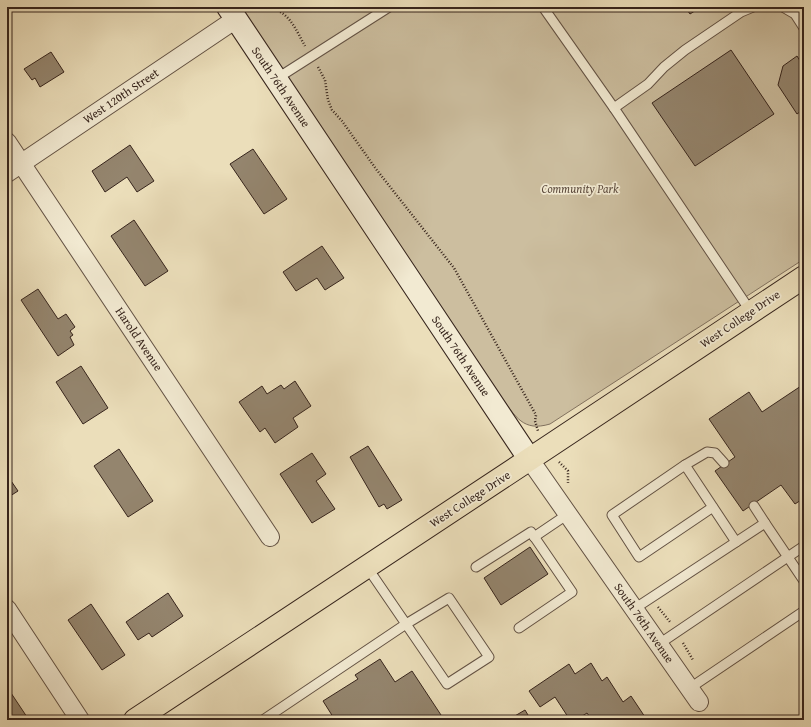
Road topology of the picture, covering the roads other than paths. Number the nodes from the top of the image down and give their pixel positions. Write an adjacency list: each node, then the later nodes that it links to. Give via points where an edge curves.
1 (389, 7): 7 (lane)
2 (543, 7): 8 (lane)
3 (753, 7): 8 (lane, via 741,12 684,50 648,84)
4 (783, 7): 6 (lane, via 795,14)
5 (232, 13): 7 (street, South 76th Avenue); 10 (street, West 120th Street)
6 (804, 28)
7 (276, 79): 13 (street, South 76th Avenue)
8 (614, 108): 12 (lane)
9 (7, 142): 10 (street, Harold Avenue)
10 (14, 168): 20 (street, Harold Avenue)
11 (804, 276): 12 (main road, West College Drive)
12 (751, 312): 13 (main road, West College Drive)
13 (530, 460): 18 (street, South 76th Avenue); 25 (main road, West College Drive)
14 (724, 463): 15 (lane, via 715,453 708,452)
15 (685, 465): 16 (lane); 16 (lane, via 612,515 638,557)
16 (713, 506): 22 (lane)
17 (754, 506): 19 (lane)
18 (568, 514): 21 (lane); 29 (street, South 76th Avenue)
19 (765, 523): 22 (lane); 24 (lane)
20 (270, 537)
21 (534, 537): 26 (lane, via 531,532); 32 (lane, via 572,592)
22 (736, 542): 29 (lane)
23 (804, 546): 24 (lane)
24 (788, 557): 27 (lane); 33 (lane)
25 (368, 567): 31 (lane); 36 (main road, West College Drive)
26 (476, 567)
27 (804, 581)
28 (7, 609): 35 (street)
29 (634, 609): 33 (street, South 76th Avenue)
30 (804, 611): 34 (lane)
31 (406, 624): 31 (lane, via 447,684 489,657 449,598); 37 (lane)
32 (519, 628)
33 (659, 644): 34 (street, South 76th Avenue)
34 (694, 695)
35 (80, 720)
36 (135, 720)
37 (263, 720)

